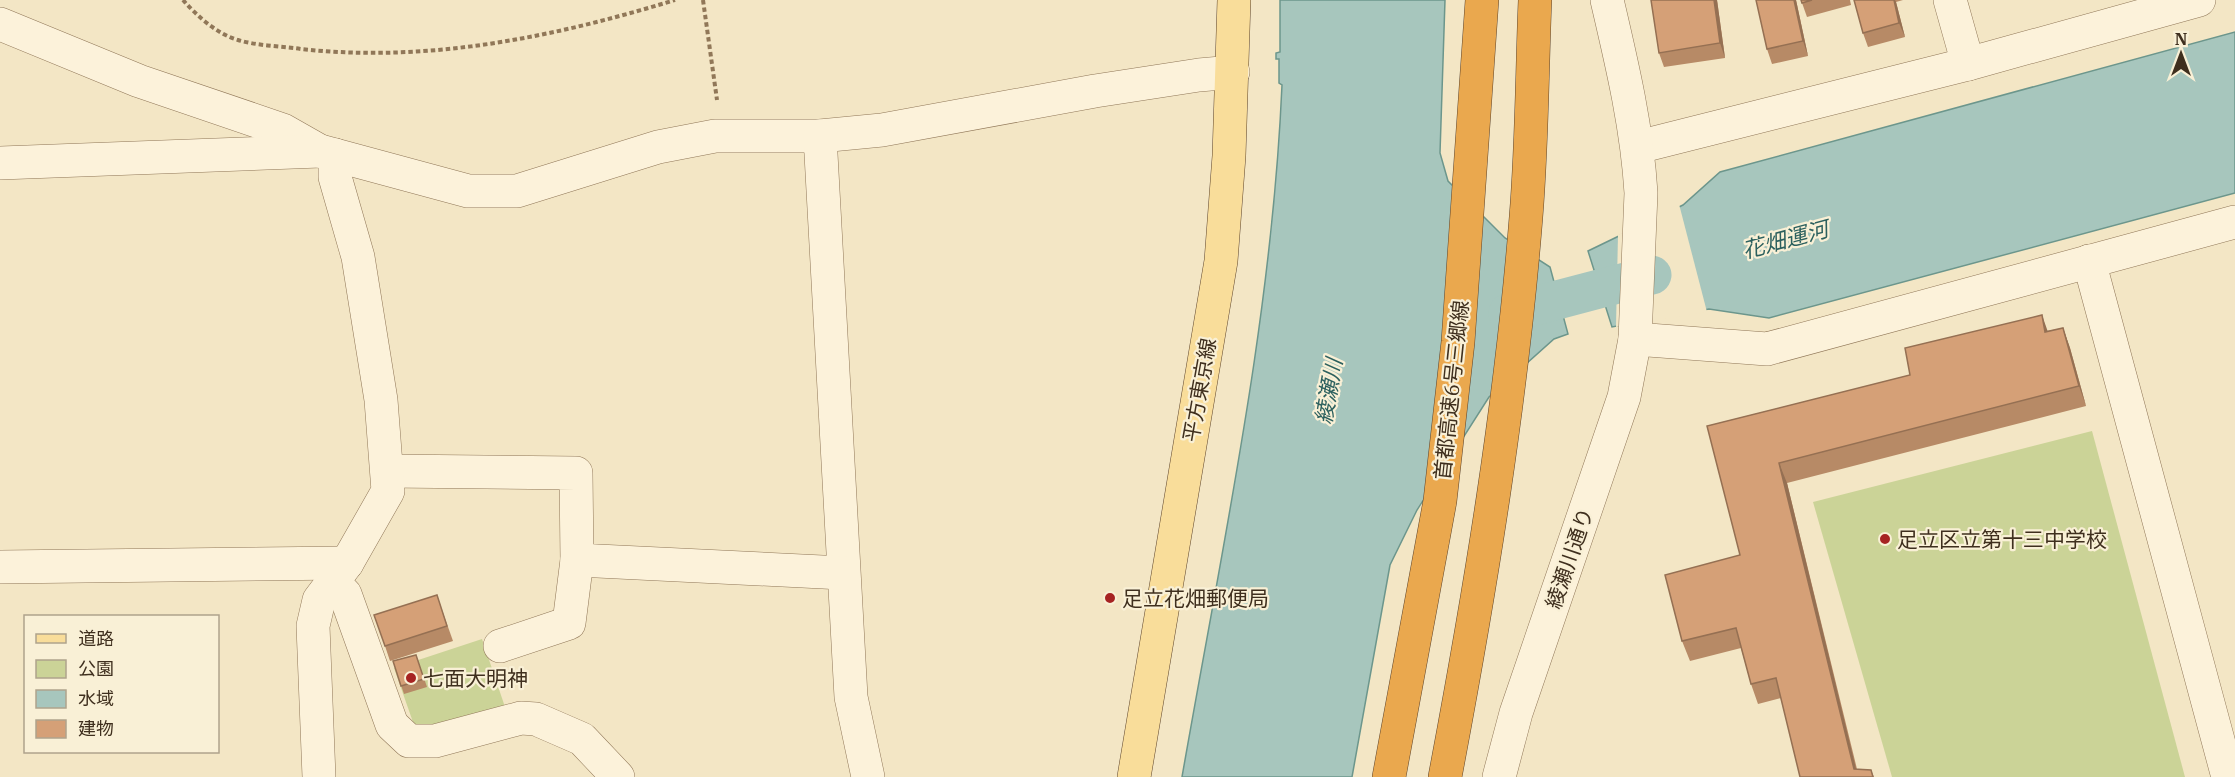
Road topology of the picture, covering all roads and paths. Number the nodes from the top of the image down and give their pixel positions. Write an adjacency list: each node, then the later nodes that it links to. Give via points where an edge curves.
1 (183, 0): 2 (path, via 221,33 238,40 355,52 431,51 509,42 596,24)
2 (675, 0)
3 (703, 0): 13 (path, via 717,100)
4 (1234, 0): 12 (main road, 平方東京線)
5 (1482, 0): 31 (highway, 首都高速6号三郷線, via 1458,342 1440,501)
6 (1535, 0): 32 (highway, via 1526,216 1513,342 1492,509)
7 (1607, 0): 15 (street, 綾瀬川通り)
8 (1950, 0): 11 (street)
9 (2199, 0): 11 (street)
10 (0, 24): 16 (street, via 139,81 284,130)
11 (1968, 64): 15 (street)
12 (1233, 72): 14 (street, via 1095,91 882,130); 30 (main road, 平方東京線, via 1221,261)
13 (715, 136): 14 (street); 16 (street, via 658,147 517,191 468,191)
14 (820, 136): 25 (street)
15 (1638, 147): 20 (street, 綾瀬川通り, via 1641,193)
16 (328, 153): 17 (street); 21 (street, via 358,257)
17 (0, 163)
18 (2235, 222): 19 (street)
19 (2089, 261): 20 (street, via 1767,349); 34 (street)
20 (1636, 331): 33 (street, 綾瀬川通り, via 1624,397 1516,713)
21 (388, 471): 22 (street, via 576,473); 24 (street, via 388,491)
22 (577, 560): 25 (street); 26 (street, via 569,623)
23 (0, 567): 24 (street)
24 (340, 573): 27 (street, via 319,600 312,626); 28 (street, via 392,725 409,741 435,741 521,718 536,719 582,739)
25 (843, 573): 29 (street, via 851,697)
26 (500, 646)
27 (319, 777)
28 (618, 777)
29 (868, 777)
30 (1134, 777)
31 (1389, 777)
32 (1445, 777)
33 (1499, 777)
34 (2229, 777)

